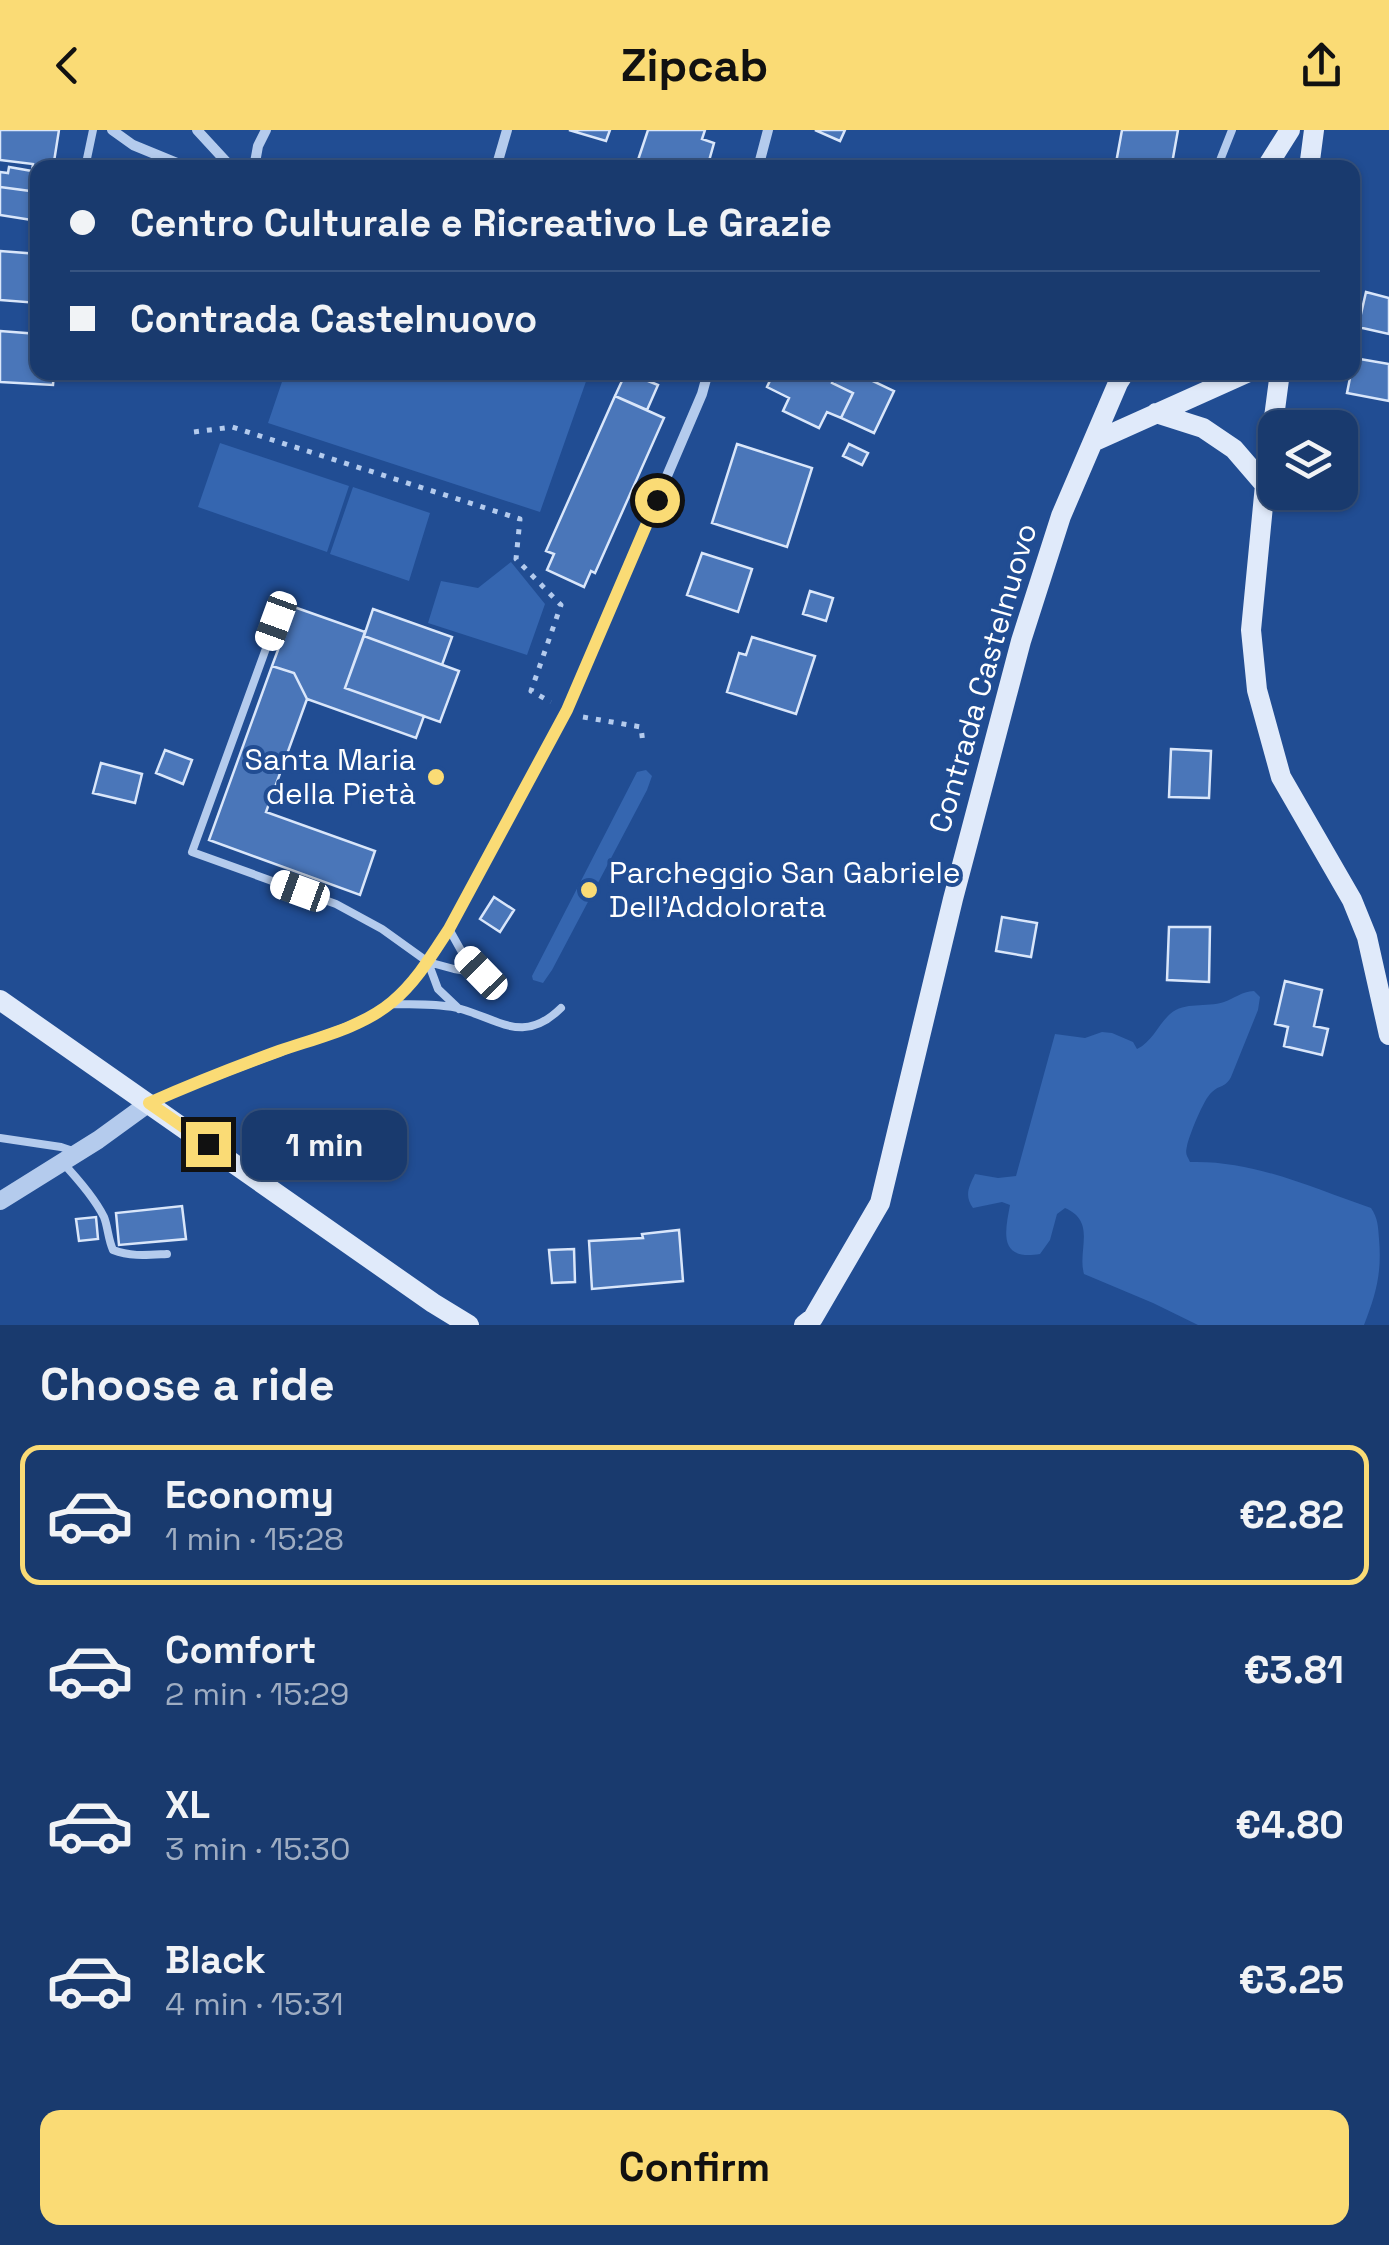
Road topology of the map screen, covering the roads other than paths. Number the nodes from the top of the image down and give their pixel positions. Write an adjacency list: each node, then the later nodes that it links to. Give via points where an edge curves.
1 (93, 130): 10 (lane)
2 (112, 130): 11 (street)
3 (196, 130): 12 (street)
4 (266, 130): 13 (street)
5 (507, 130): 14 (street)
6 (768, 130): 15 (street)
7 (1232, 130): 16 (lane)
8 (1290, 130): 17 (main road)
9 (1314, 130): 18 (main road)
10 (87, 160)
11 (170, 160)
12 (224, 160)
13 (255, 160)
14 (498, 160)
15 (760, 160)
16 (1219, 160)
17 (1271, 160)
18 (1310, 160)
19 (706, 380): 29 (street, via 567,710)
20 (1120, 380): 25 (main road, Contrada Castelnuovo)
21 (1230, 380): 24 (main road)
22 (1279, 380): 23 (main road)
23 (1275, 410)
24 (1156, 412): 25 (main road); 26 (main road, via 1204,428)
25 (1093, 442): 42 (main road, Contrada Castelnuovo, via 1021,640 880,1203)
26 (1258, 476)
27 (1264, 510): 35 (main road, via 1252,630 1257,690 1282,777 1367,937)
28 (276, 621): 30 (lane, via 192,852 336,904)
29 (449, 929): 30 (street); 30 (lane, via 481,973)
30 (428, 962): 32 (street); 34 (lane, via 438,988)
31 (0, 1000): 36 (main road)
32 (390, 1004): 34 (lane); 36 (street, via 358,1023)
33 (561, 1008): 34 (lane, via 526,1029)
34 (459, 1009)
35 (1389, 1035)
36 (149, 1103): 38 (street); 41 (main road)
37 (0, 1138): 38 (lane, via 61,1147)
38 (70, 1157): 39 (street); 40 (lane, via 76,1178 106,1220 113,1250)
39 (0, 1200)
40 (167, 1254)
41 (469, 1325)
42 (804, 1325)

